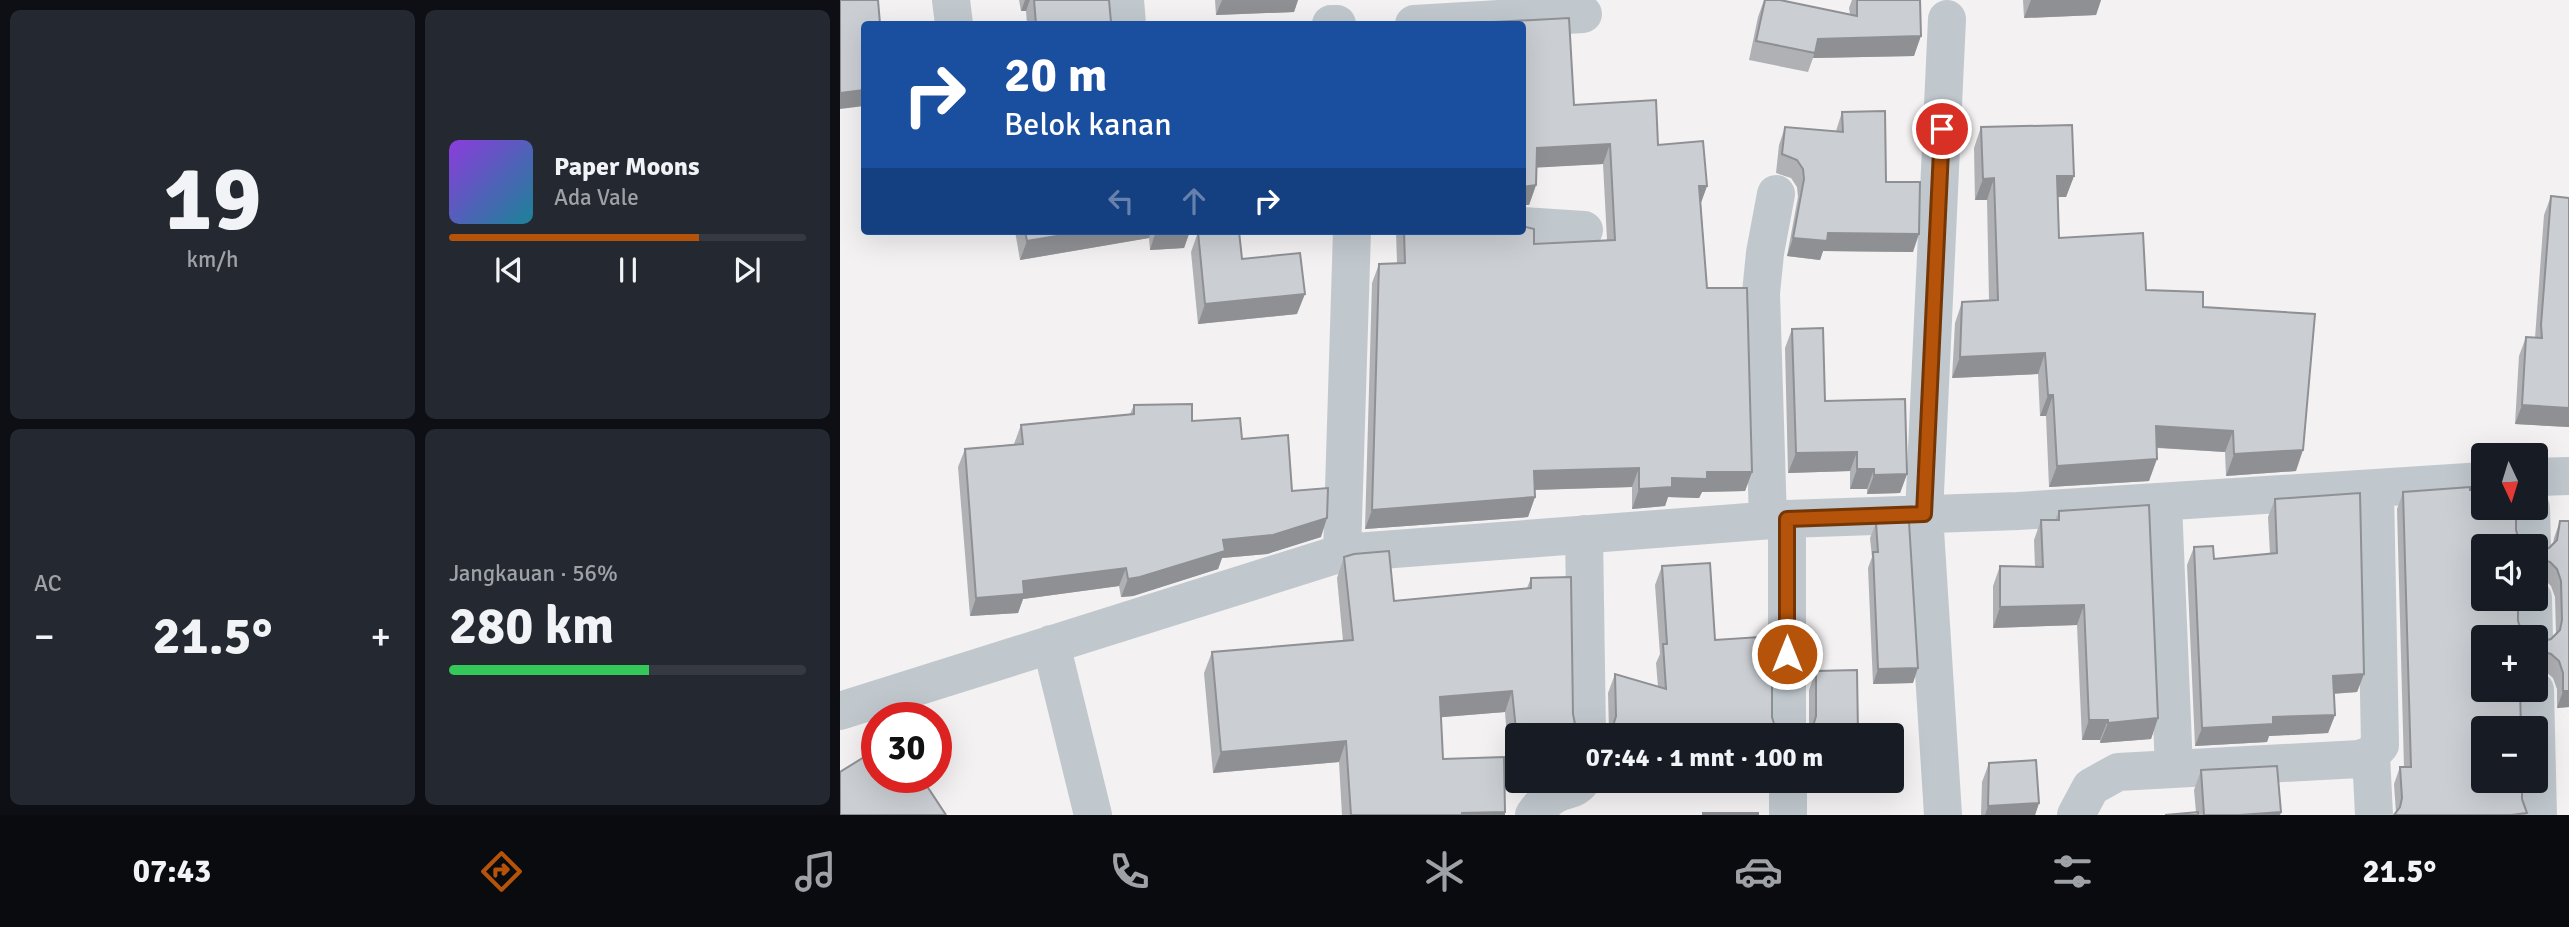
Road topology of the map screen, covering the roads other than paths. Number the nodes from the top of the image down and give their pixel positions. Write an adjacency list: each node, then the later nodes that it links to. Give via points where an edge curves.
1 (951, 0): 5 (street)
2 (1125, 0): 6 (street)
3 (1583, 14): 7 (street)
4 (1947, 19): 17 (street)
5 (954, 21)
6 (1127, 21)
7 (1465, 21)
8 (1776, 194): 18 (street, via 1761,293)
9 (1526, 226): 10 (street)
10 (1584, 230)
11 (1352, 235): 20 (street)
12 (2569, 476): 13 (street)
13 (2548, 477)
14 (2471, 482): 15 (street)
15 (2375, 490): 16 (street); 26 (street, via 2380,746)
16 (2163, 503): 17 (street); 27 (street)
17 (1924, 514): 18 (street); 33 (street)
18 (1778, 519): 19 (street); 25 (street)
19 (1584, 534): 20 (street); 24 (street)
20 (1342, 552): 21 (street)
21 (1051, 644): 23 (street); 30 (street)
22 (2535, 702): 36 (street)
23 (840, 711)
24 (1587, 723)
25 (1786, 723)
26 (2371, 755): 27 (street); 35 (street)
27 (2174, 769): 34 (street, via 2118,772 2091,787)
28 (1558, 793): 31 (street)
29 (1787, 793): 32 (street)
30 (1093, 815)
31 (1534, 815)
32 (1788, 815)
33 (1943, 815)
34 (2076, 815)
35 (2374, 815)
36 (2538, 815)

